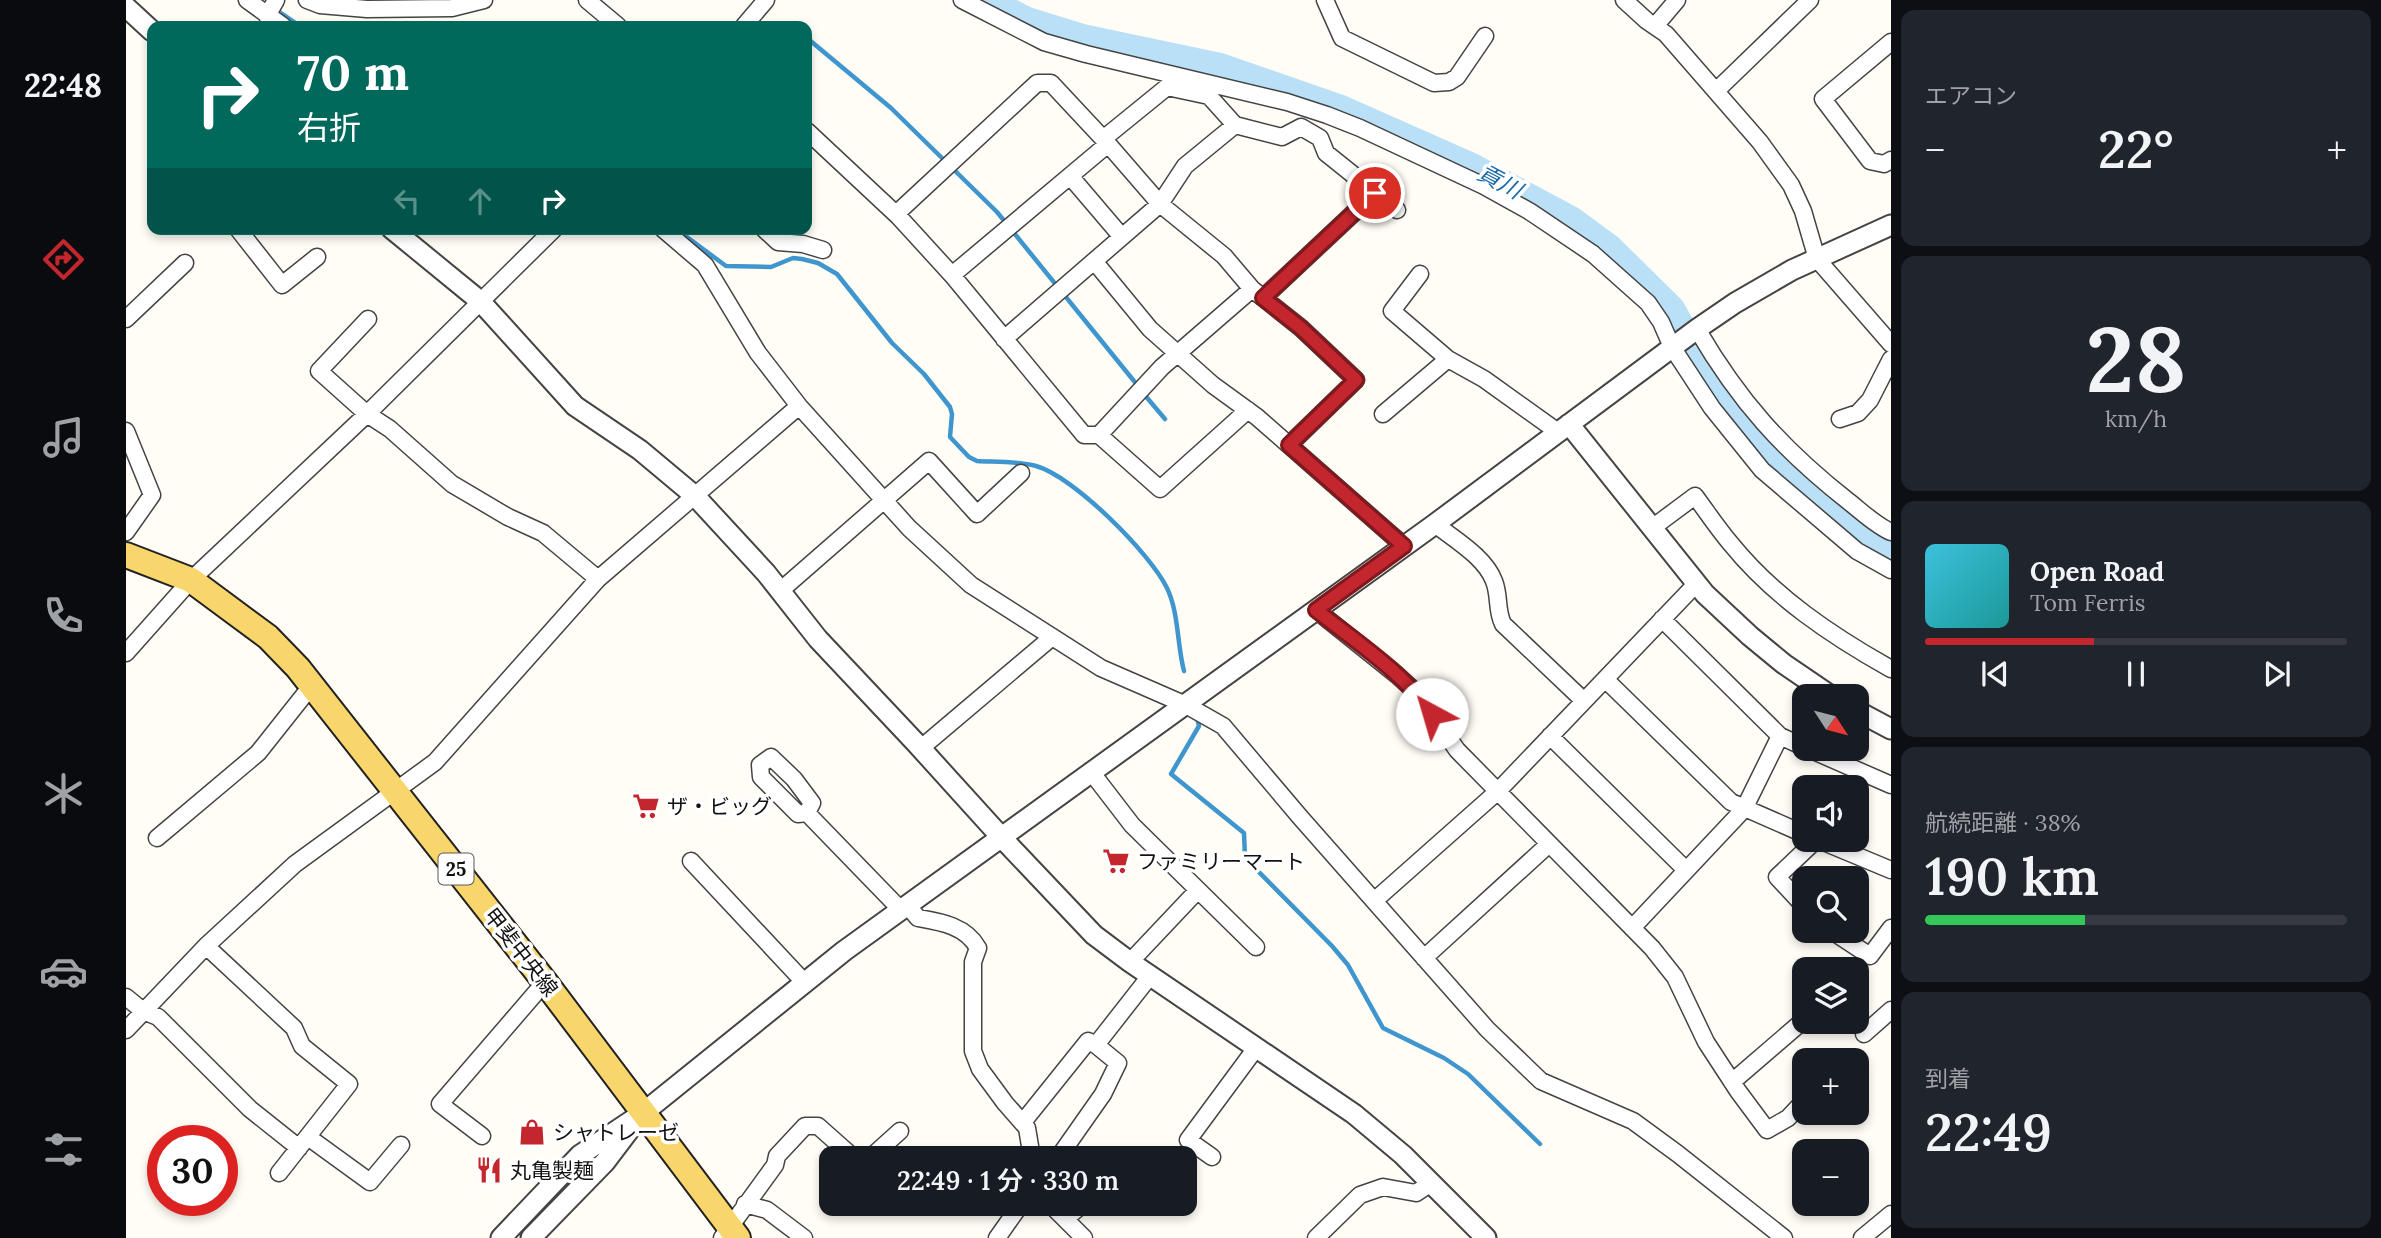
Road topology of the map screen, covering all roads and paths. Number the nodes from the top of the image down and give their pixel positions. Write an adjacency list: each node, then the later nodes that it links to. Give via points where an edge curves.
1 (247, 0): 12 (street)
2 (307, 0): 3 (street, via 367,9 452,8)
3 (484, 0)
4 (587, 0): 13 (street)
5 (766, 0): 14 (street)
6 (962, 0): 50 (street, via 1044,41 1326,115 1484,186 1593,254 1648,303)
7 (1325, 0): 17 (street, via 1342,38 1434,83 1457,77)
8 (1624, 0): 16 (street)
9 (1677, 0): 16 (street)
10 (1810, 0): 19 (street)
11 (126, 7): 15 (street)
12 (271, 10)
13 (612, 21)
14 (748, 21)
15 (147, 26)
16 (1655, 26): 19 (street)
17 (1485, 36)
18 (1891, 42): 23 (street, via 1824,99 1870,161 1884,164)
19 (1716, 91): 38 (street, via 1791,185)
20 (1236, 125): 22 (street, via 1209,96 1167,87); 25 (street, via 1282,137 1301,127 1320,138 1326,153); 26 (street, via 1185,166)
21 (812, 136): 28 (street)
22 (1106, 141): 24 (street); 26 (street); 28 (street, via 1051,83 1037,83)
23 (1891, 160)
24 (1070, 176): 35 (street); 42 (street)
25 (1375, 193): 27 (street); 43 (street)
26 (1160, 204): 35 (street); 43 (street, via 1224,256)
27 (1396, 210)
28 (896, 214): 42 (street)
29 (1891, 225): 38 (street)
30 (243, 235): 37 (street, via 282,285)
31 (399, 235): 44 (street)
32 (548, 235): 44 (street)
33 (670, 235): 54 (street, via 705,265 758,353)
34 (770, 235): 36 (street, via 778,242)
35 (1122, 237): 39 (street)
36 (823, 250)
37 (317, 257)
38 (1817, 259): 47 (street); 49 (street)
39 (1094, 261): 48 (street); 51 (street, via 1150,328)
40 (185, 263): 45 (street)
41 (1420, 274): 52 (street, via 1392,311)
42 (952, 275): 48 (street)
43 (1258, 293): 51 (street); 62 (street, via 1356,380)
44 (480, 301): 56 (street); 64 (street, via 575,406)
45 (126, 319)
46 (368, 319): 56 (street, via 319,371)
47 (1697, 329): 50 (street); 69 (street, via 1722,372 1770,433 1823,481)
48 (1004, 339): 61 (street, via 1084,435)
49 (1891, 344)
50 (1674, 346): 59 (street); 72 (street, via 1712,408 1762,470 1857,551)
51 (1178, 353): 55 (street); 61 (street)
52 (1448, 359): 57 (street); 59 (street)
53 (1891, 359): 58 (street, via 1870,400 1858,413)
54 (799, 406): 64 (street); 65 (street)
55 (1248, 410): 61 (street, via 1160,489); 62 (street)
56 (367, 414): 73 (street, via 452,484 543,533); 74 (street)
57 (1383, 414)
58 (1840, 419)
59 (1563, 428): 66 (street); 67 (street)
60 (126, 431): 68 (street, via 152,495)
61 (1099, 435)
62 (1289, 445): 70 (street)
63 (1021, 473): 65 (street, via 977,514 929,461)
64 (695, 496): 73 (street); 76 (street)
65 (883, 499): 76 (street); 79 (street, via 971,585)
66 (1435, 524): 70 (street); 85 (street, via 1488,568 1503,624)
67 (1652, 528): 75 (street); 81 (street, via 1695,496 1732,545 1782,596 1836,637)
68 (126, 532)
69 (1891, 532)
70 (1404, 546): 77 (street)
71 (126, 555): 74 (main road, 甲斐中央線 / 25)
72 (1891, 570)
73 (598, 579): 96 (street, via 435,762)
74 (191, 580): 80 (street); 84 (main road, 甲斐中央線 / 25, via 268,637)
75 (1697, 583): 78 (street); 83 (street, via 1750,636)
76 (780, 591): 92 (street, via 818,639)
77 (1316, 610): 86 (street); 97 (street, via 1420,696 1457,750)
78 (1662, 619): 82 (street); 90 (street)
79 (1051, 638): 86 (street, via 1101,668); 92 (street)
80 (126, 653)
81 (1891, 669)
82 (1605, 679): 85 (street); 98 (street, via 1731,802)
83 (1813, 684)
84 (312, 685): 96 (main road, 甲斐中央線 / 25); 101 (street, via 258,753)
85 (1584, 701): 89 (street)
86 (1186, 705): 94 (street); 111 (street, via 1223,726)
87 (1869, 717): 88 (street)
88 (1891, 729)
89 (1550, 736): 97 (street); 107 (street)
90 (1780, 736): 91 (street); 98 (street)
91 (1792, 742)
92 (920, 748): 102 (street)
93 (1836, 761): 95 (street)
94 (1092, 773): 102 (street); 109 (street, via 1132,825)
95 (1891, 785)
96 (396, 792): 116 (street, via 295,864); 121 (main road, 甲斐中央線 / 25)
97 (1497, 792): 103 (street); 111 (street)
98 (1744, 809): 100 (street); 107 (street)
99 (807, 813): 112 (street)
100 (1792, 829)
101 (157, 838)
102 (1002, 838): 112 (street); 119 (street, via 1094,935)
103 (1549, 844): 113 (street); 118 (street)
104 (1804, 852): 110 (street, via 1777,877)
105 (1847, 852): 108 (street)
106 (691, 861): 122 (street)
107 (1686, 870): 113 (street)
108 (1891, 870)
109 (1198, 890): 117 (street); 119 (street)
110 (1792, 893)
111 (1374, 901): 118 (street)
112 (904, 907): 122 (street); 134 (street, via 918,918 950,924 973,939 978,948 973,962 973,1051 980,1069)
113 (1632, 928): 131 (street, via 1675,977)
114 (1891, 928): 115 (street, via 1870,956)
115 (1850, 943)
116 (206, 946): 125 (street); 137 (street, via 295,1028 302,1046 349,1084)
117 (1256, 947)
118 (1424, 958): 160 (street, via 1487,1030 1541,1081 1633,1121)
119 (1130, 962): 120 (street)
120 (1150, 975): 129 (street); 130 (street)
121 (545, 982): 132 (main road, 甲斐中央線 / 25); 136 (street, via 440,1104)
122 (805, 983): 132 (street)
123 (126, 997): 125 (street)
124 (1891, 1010): 128 (street)
125 (143, 1011): 126 (street); 137 (street, via 158,1017 250,1109)
126 (126, 1030)
127 (1792, 1030): 131 (street)
128 (1869, 1030)
129 (1096, 1045): 134 (street, via 1088,1041); 142 (street, via 1118,1063 1103,1094)
130 (1256, 1048): 143 (street, via 1188,1140); 145 (street, via 1354,1114)
131 (1732, 1083): 133 (street, via 1767,1130)
132 (643, 1113): 152 (main road, 甲斐中央線 / 25); 153 (street, via 580,1155); 154 (street, via 606,1162)
133 (1792, 1114)
134 (1023, 1122): 141 (street)
135 (900, 1131): 140 (street)
136 (482, 1136)
137 (303, 1142): 138 (street, via 370,1182); 144 (street)
138 (401, 1145)
139 (842, 1146): 146 (street, via 818,1125 805,1126 777,1156)
140 (883, 1146)
141 (1030, 1146)
142 (1066, 1146)
143 (1212, 1157)
144 (279, 1174)
145 (1431, 1183): 158 (street, via 1416,1193 1383,1187 1360,1195); 159 (street)
146 (745, 1204): 152 (street); 155 (street, via 766,1210)
147 (1891, 1213): 161 (street)
148 (1013, 1216): 156 (street)
149 (1062, 1216): 151 (street)
150 (1069, 1216): 151 (street)
151 (1065, 1219): 157 (street)
152 (730, 1234)
153 (500, 1238)
154 (531, 1238)
155 (804, 1238)
156 (998, 1238)
157 (1084, 1238)
158 (1316, 1238)
159 (1486, 1238)
160 (1784, 1238)
161 (1862, 1238)

